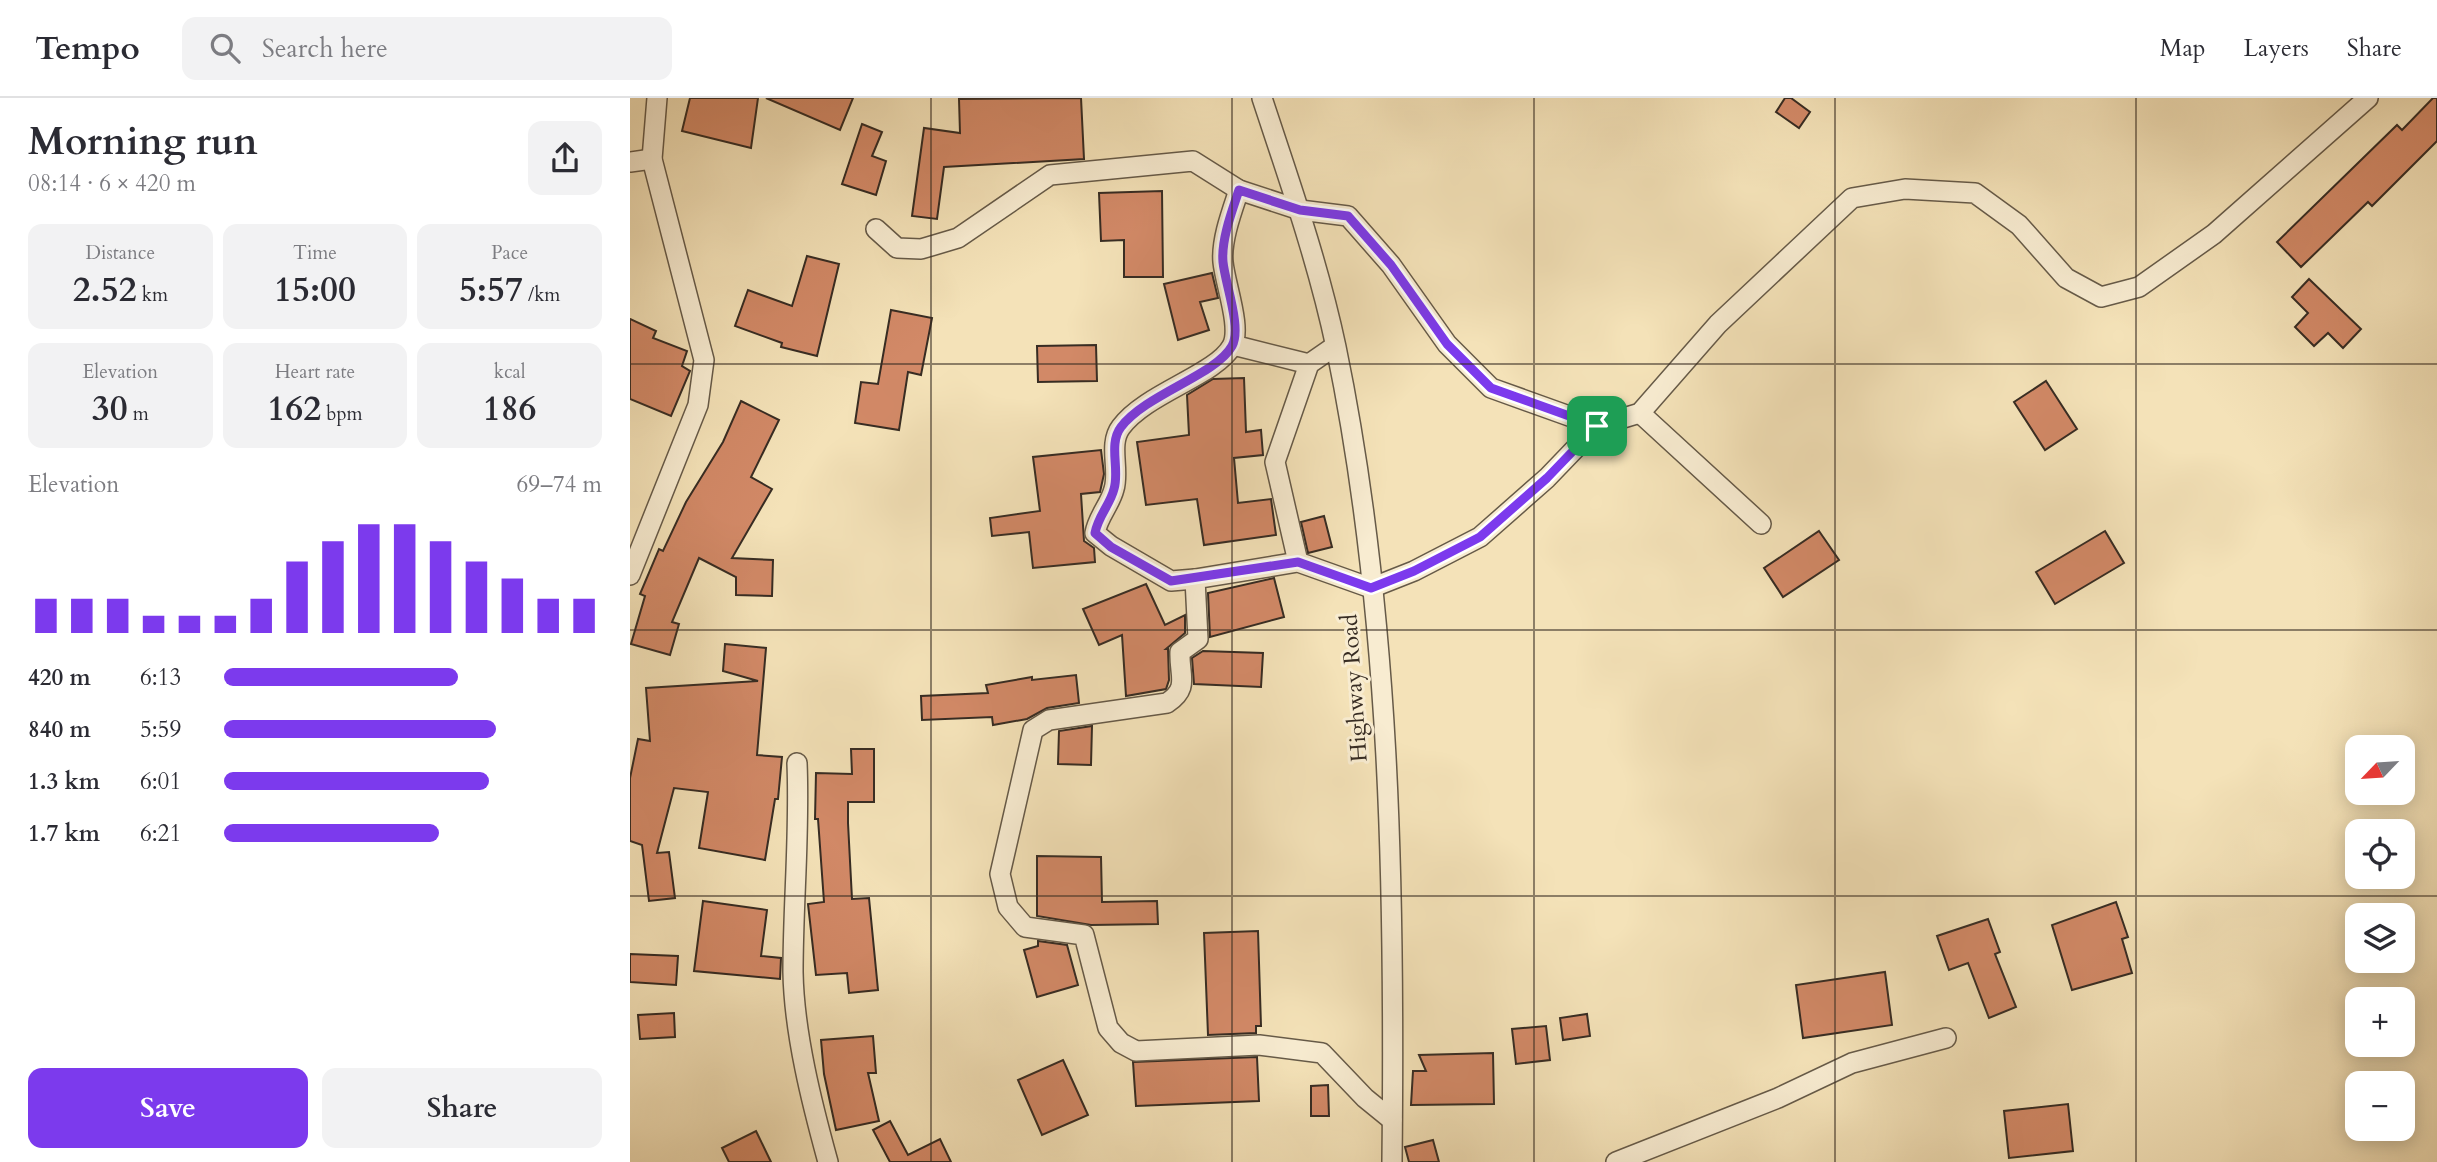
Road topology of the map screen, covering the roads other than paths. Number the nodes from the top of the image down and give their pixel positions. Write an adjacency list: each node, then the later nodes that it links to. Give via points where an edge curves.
1 (657, 98): 4 (street)
2 (1262, 98): 7 (street, Highway Road)
3 (2368, 98): 12 (street, via 2214,234 2138,287 2101,296 2066,278 2019,225 1975,193 1905,189 1853,198 1717,324)
4 (652, 159): 5 (street); 16 (street, via 704,360 698,405)
5 (630, 162)
6 (1239, 190): 7 (street); 8 (street, via 1193,161 1130,166 1050,175 958,238 920,249 897,248); 9 (street, via 1223,260 1235,325)
7 (1300, 210): 10 (street, Highway Road); 13 (street, via 1348,216 1391,265 1447,344 1491,388)
8 (876, 229)
9 (1233, 345): 11 (street); 17 (street, via 1222,358 1137,409 1119,429 1115,488 1095,533 1171,581)
10 (1335, 346): 11 (street); 18 (street, Highway Road, via 1367,534)
11 (1309, 364): 15 (street, via 1275,462)
12 (1640, 413): 13 (street); 14 (street)
13 (1597, 426): 18 (street, via 1480,537)
14 (1761, 524)
15 (1298, 562): 17 (street); 18 (street)
16 (630, 575)
17 (1195, 579): 21 (street, via 1198,639 1180,652 1183,687 1176,696 1167,703 1049,720 1033,730 1000,874 1008,906 1026,927 1084,935 1108,1028 1121,1043 1136,1051 1259,1045 1322,1053)
18 (1371, 588): 21 (street, Highway Road, via 1393,939)
19 (797, 763): 22 (street, via 800,814 793,974 810,1095)
20 (1946, 1038): 24 (street, via 1852,1063 1778,1098)
21 (1392, 1120): 23 (street, Highway Road)
22 (828, 1162)
23 (1391, 1162)
24 (1616, 1162)

